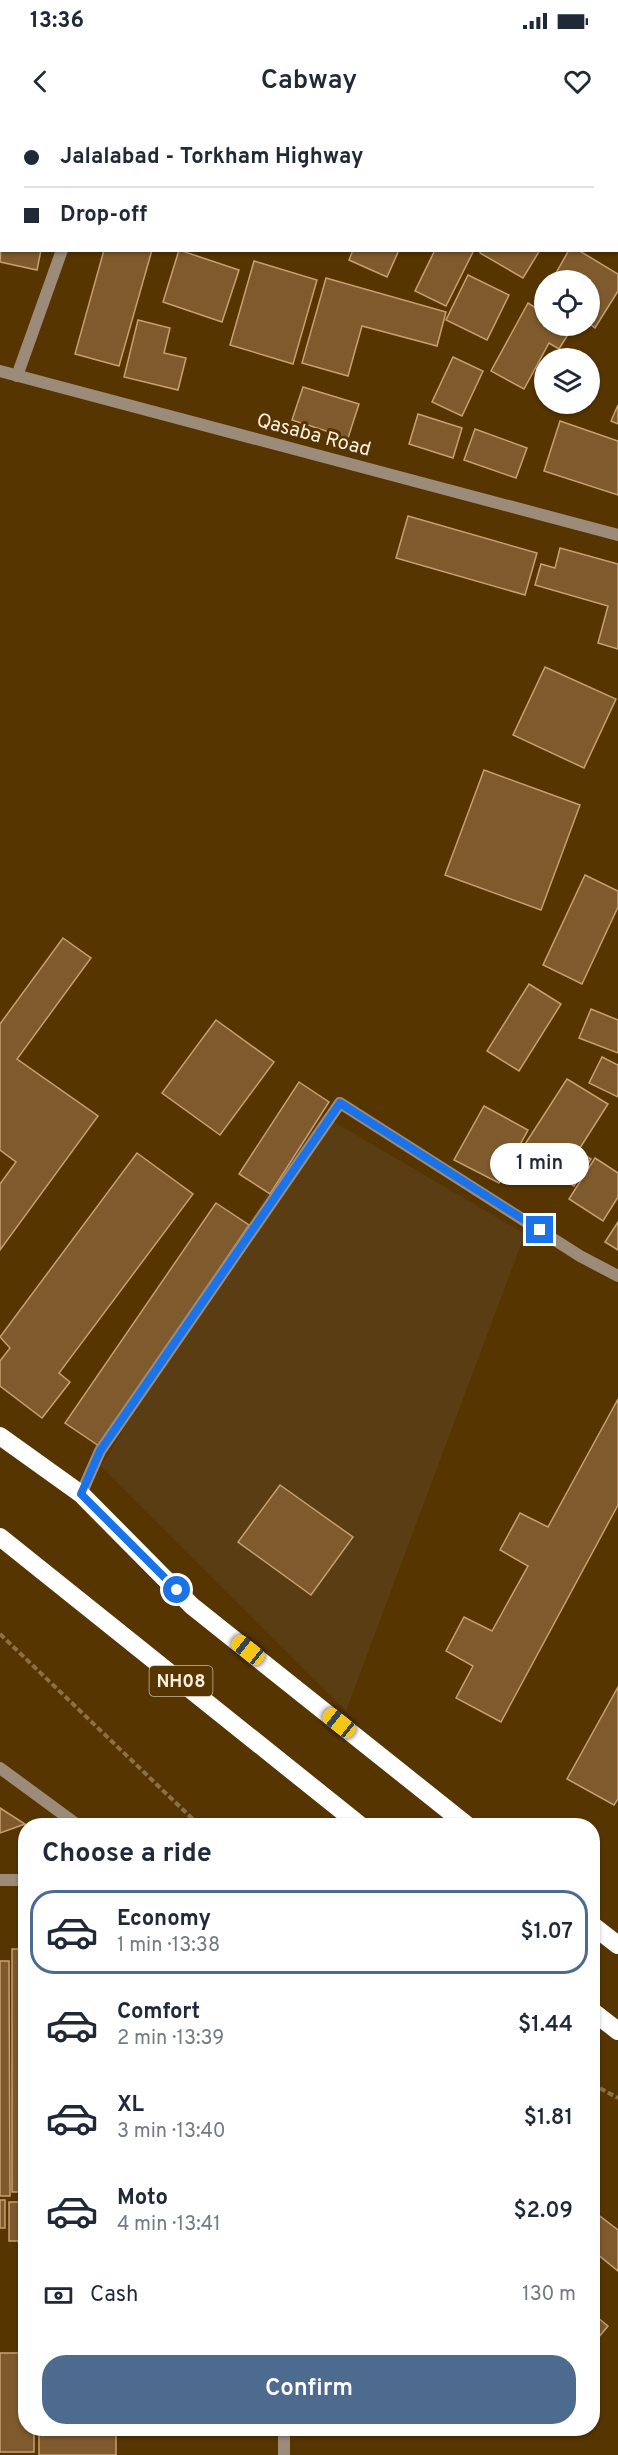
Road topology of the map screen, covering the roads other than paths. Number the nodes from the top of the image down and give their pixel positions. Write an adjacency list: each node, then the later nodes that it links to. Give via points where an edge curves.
1 (61, 252): 3 (street)
2 (0, 371): 3 (street, Qasaba Road)
3 (17, 376): 4 (street, Qasaba Road)
4 (618, 534)
5 (618, 1276): 7 (street, via 580,1256 340,1103 100,1451)
6 (0, 1436): 7 (highway)
7 (81, 1494): 12 (highway, via 192,1606)
8 (0, 1537): 11 (highway, NH08)
9 (0, 1768): 10 (street)
10 (68, 1818)
11 (351, 1818)
12 (458, 1818)
13 (0, 1880): 14 (street)
14 (18, 1880)
15 (600, 1931): 16 (highway)
16 (618, 1945)
17 (600, 2017): 18 (highway)
18 (618, 2031)
19 (284, 2436): 20 (street)
20 (284, 2455)

